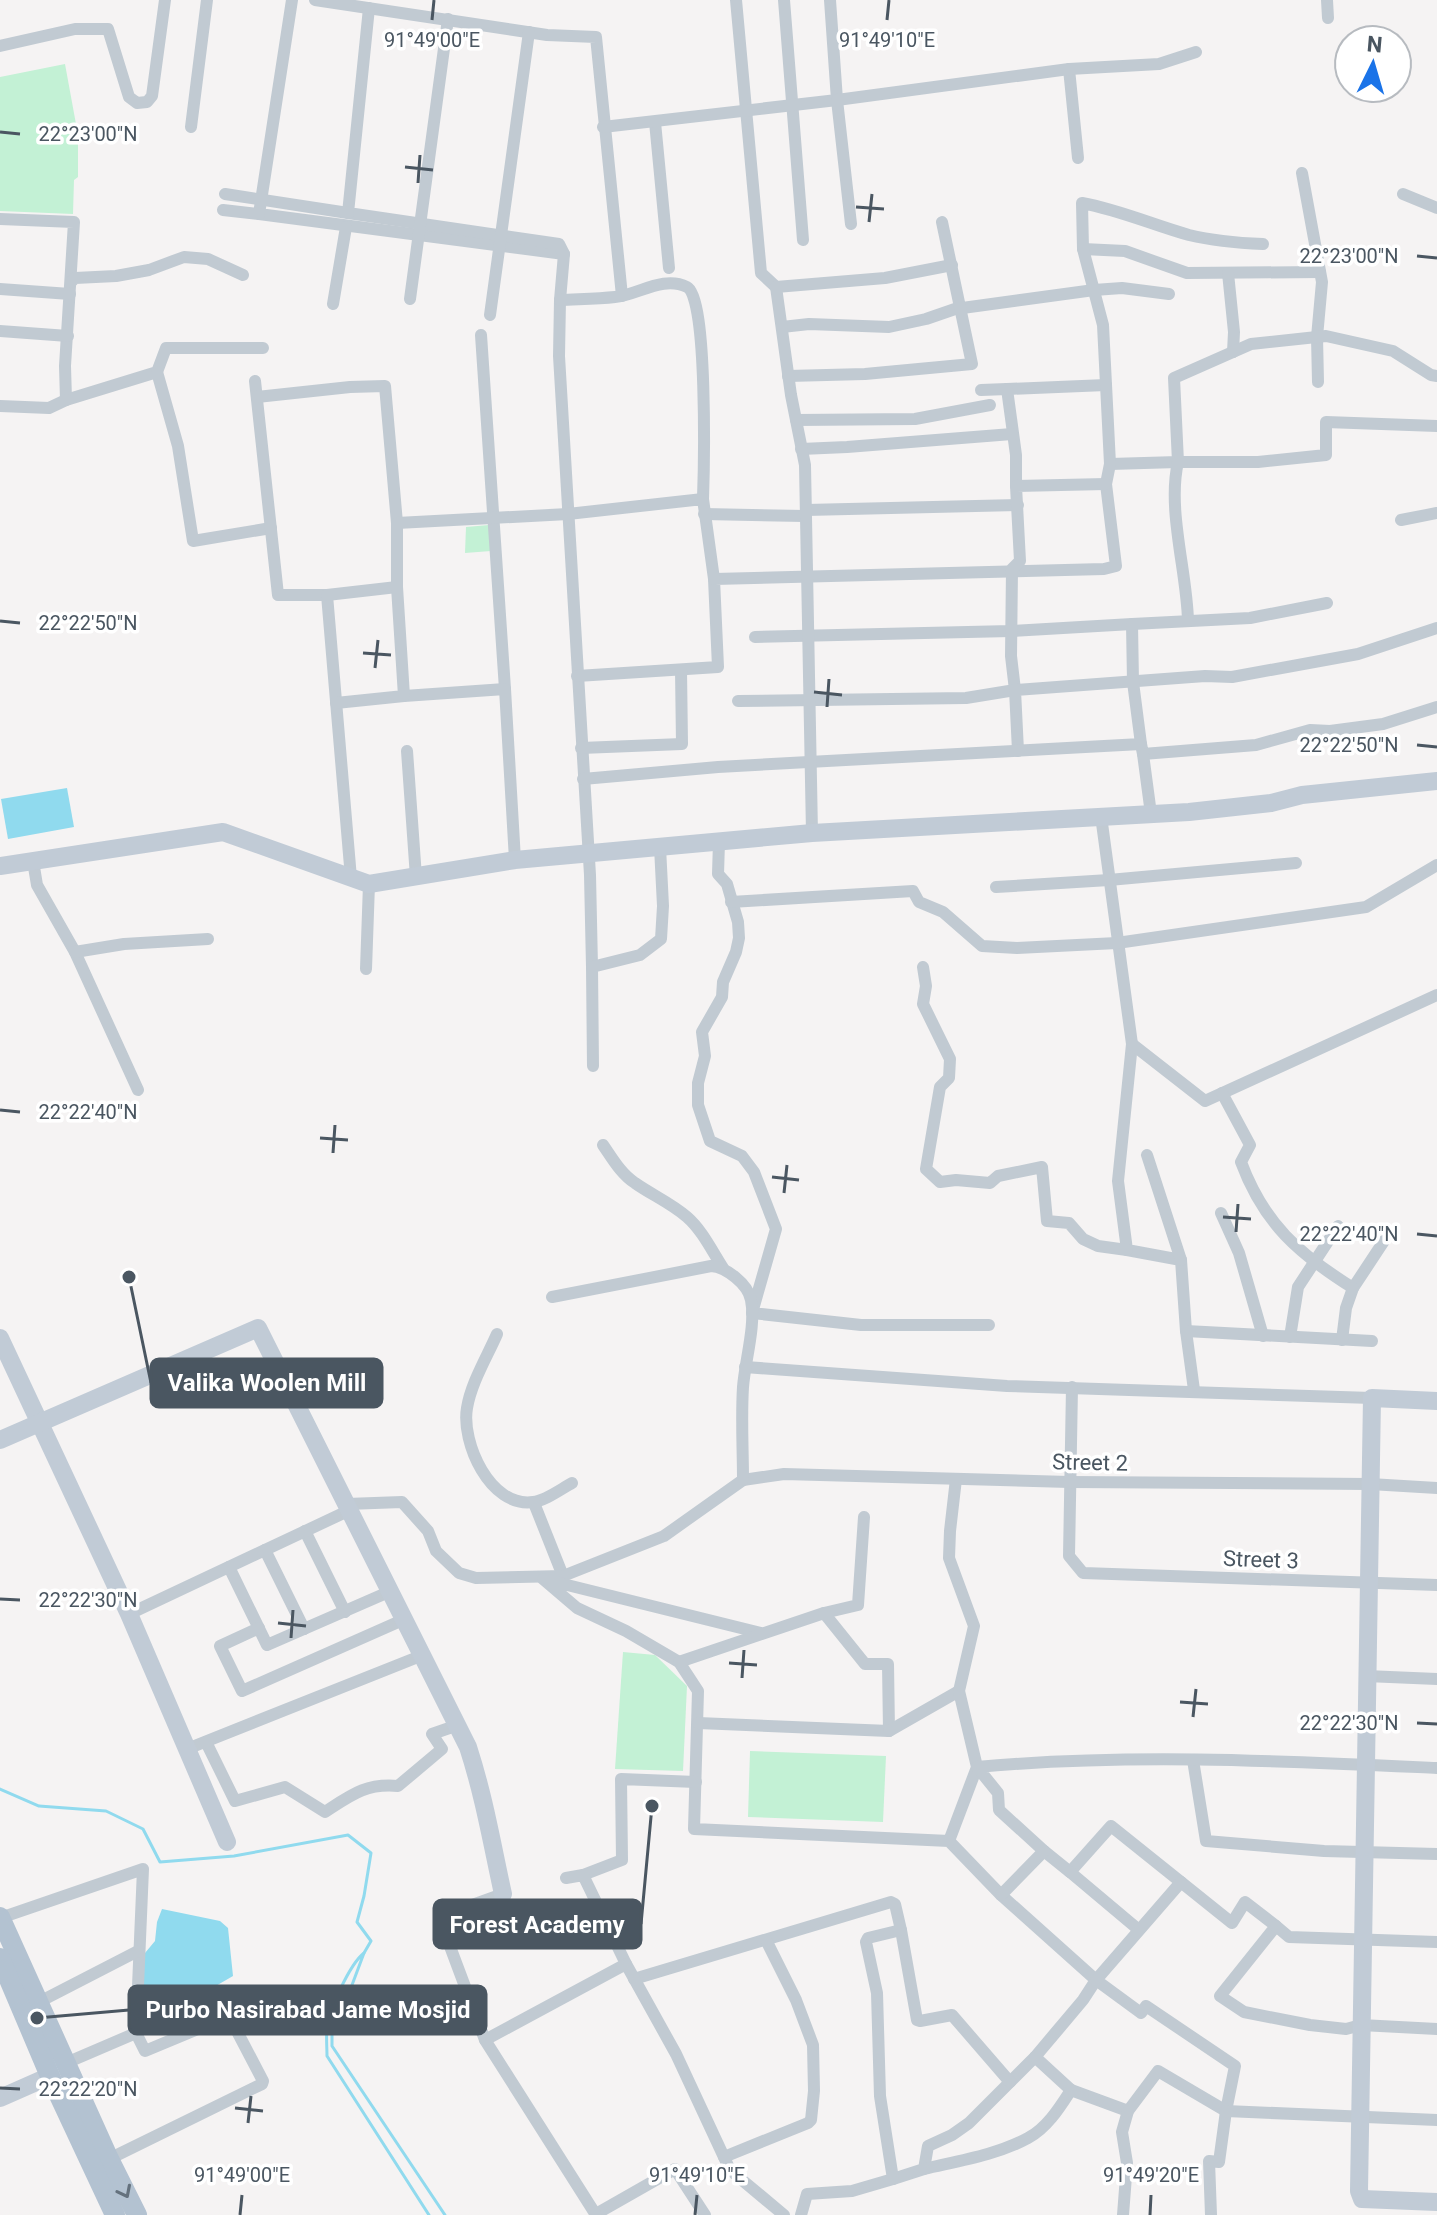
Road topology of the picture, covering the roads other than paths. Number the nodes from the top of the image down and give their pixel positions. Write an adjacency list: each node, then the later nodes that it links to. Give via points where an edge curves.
1 (165, 0): 13 (street, via 147,102 129,97 108,29 75,29)
2 (207, 0): 20 (street)
3 (292, 0): 26 (street)
4 (315, 0): 9 (street)
5 (736, 0): 18 (street)
6 (784, 0): 17 (street)
7 (830, 0): 16 (street)
8 (1327, 0): 10 (street)
9 (369, 8): 11 (street); 29 (street)
10 (1328, 18)
11 (448, 19): 12 (street); 35 (street)
12 (529, 32): 21 (street, via 596,37); 37 (street)
13 (0, 46)
14 (1196, 52): 15 (street, via 1159,64)
15 (1069, 69): 16 (street); 22 (street)
16 (837, 100): 17 (street); 33 (street)
17 (792, 107): 18 (street); 36 (street)
18 (745, 112): 19 (street); 45 (street, via 761,273)
19 (655, 122): 21 (street); 41 (street)
20 (191, 127)
21 (603, 127): 50 (street)
22 (1078, 158)
23 (1302, 173): 42 (street)
24 (225, 194): 26 (street)
25 (1403, 194): 27 (street)
26 (262, 199): 29 (street); 30 (street)
27 (1437, 208)
28 (223, 210): 30 (street)
29 (348, 213): 35 (street)
30 (259, 214): 34 (street)
31 (0, 219): 46 (street, via 74,222)
32 (942, 222): 40 (street)
33 (851, 224)
34 (346, 227): 35 (street); 53 (street)
35 (420, 231): 37 (street); 51 (street)
36 (803, 240)
37 (501, 242): 52 (street, via 559,244 564,254); 55 (street)
38 (1263, 244): 39 (street, via 1191,235 1082,203)
39 (1083, 249): 43 (street, via 1125,251 1187,273); 48 (street)
40 (952, 265): 45 (street, via 885,278); 54 (street)
41 (669, 268)
42 (1320, 272): 43 (street); 60 (street)
43 (1228, 273): 62 (street)
44 (243, 275): 46 (street, via 208,259 184,257 149,270 75,278)
45 (776, 287): 56 (street)
46 (70, 288): 47 (street); 59 (street)
47 (0, 289)
48 (1094, 290): 49 (street); 54 (street); 68 (street, via 1103,325)
49 (1169, 294)
50 (622, 296): 52 (street); 83 (street, via 678,284 694,293 705,420)
51 (410, 299)
52 (560, 300): 87 (street)
53 (333, 304)
54 (959, 308): 56 (street, via 889,327); 64 (street, via 972,364)
55 (490, 315)
56 (782, 327): 64 (street)
57 (0, 331): 59 (street)
58 (481, 335): 89 (street)
59 (68, 336): 72 (street)
60 (1317, 337): 62 (street, via 1251,344); 65 (street, via 1393,351); 67 (street)
61 (263, 348): 63 (street, via 166,348)
62 (1233, 352): 79 (street, via 1174,378)
63 (157, 372): 72 (street); 92 (street, via 178,446 193,541)
64 (788, 376): 75 (street)
65 (1437, 376)
66 (255, 381): 71 (street)
67 (1318, 382)
68 (1106, 385): 69 (street); 80 (street)
69 (1007, 389): 70 (street); 77 (street)
70 (981, 390)
71 (257, 397): 91 (street, via 385,386); 92 (street)
72 (66, 400): 74 (street, via 49,408)
73 (990, 405): 75 (street, via 899,420)
74 (0, 406)
75 (796, 420): 78 (street)
76 (1437, 426): 79 (street, via 1326,422 1326,455)
77 (1012, 434): 78 (street); 82 (street)
78 (801, 449): 85 (street)
79 (1178, 462): 80 (street); 99 (street, via 1179,546)
80 (1110, 464): 81 (street)
81 (1106, 484): 82 (street); 93 (street, via 1116,566)
82 (1016, 486): 84 (street)
83 (703, 499): 87 (street); 88 (street)
84 (1018, 505): 85 (street); 93 (street, via 1020,561)
85 (805, 513): 88 (street); 94 (street)
86 (1437, 513): 90 (street)
87 (568, 514): 89 (street); 106 (street)
88 (704, 514): 95 (street)
89 (496, 517): 91 (street); 108 (street)
90 (1401, 520)
91 (397, 523): 96 (street)
92 (271, 528): 97 (street, via 278,595)
93 (1012, 569): 94 (street); 102 (street)
94 (806, 577): 95 (street); 103 (street)
95 (714, 579): 105 (street, via 718,667)
96 (397, 587): 97 (street); 110 (street)
97 (327, 595): 113 (street)
98 (1327, 603): 99 (street, via 1250,618)
99 (1188, 621): 100 (street)
100 (1132, 624): 102 (street); 107 (street)
101 (1437, 628): 107 (street, via 1358,654 1232,677)
102 (1011, 631): 103 (street); 109 (street)
103 (807, 636): 104 (street); 111 (street)
104 (755, 637)
105 (681, 670): 106 (street); 115 (street, via 682,744)
106 (577, 676): 115 (street)
107 (1133, 682): 109 (street); 116 (street)
108 (505, 689): 110 (street); 128 (street)
109 (1015, 690): 111 (street, via 966,698); 118 (street)
110 (404, 696): 113 (street)
111 (808, 699): 112 (street); 119 (street)
112 (738, 701)
113 (336, 703): 135 (street)
114 (1437, 707): 116 (street, via 1383,724 1310,730 1256,745)
115 (581, 748): 120 (street)
116 (1142, 749): 118 (street); 122 (street)
117 (407, 751): 133 (street)
118 (1018, 751): 119 (street)
119 (810, 761): 120 (street); 124 (street)
120 (583, 779): 127 (street)
121 (1437, 781): 122 (street)
122 (1151, 814): 123 (street)
123 (1101, 816): 124 (street); 134 (street)
124 (812, 833): 125 (street)
125 (719, 842): 126 (street); 137 (street, via 718,874)
126 (660, 847): 127 (street); 141 (street, via 661,939 640,955)
127 (587, 854): 128 (street); 141 (street)
128 (515, 860): 133 (street)
129 (33, 861): 132 (street); 135 (street, via 223,832); 140 (street, via 37,885)
130 (1296, 863): 134 (street)
131 (1437, 865): 139 (street, via 1366,907)
132 (0, 866)
133 (416, 877): 135 (street)
134 (1109, 880): 136 (street); 139 (street)
135 (360, 881): 143 (street)
136 (996, 887)
137 (731, 902): 139 (street, via 913,891 919,902 943,912 982,946); 160 (street, via 739,938 722,997 702,1032 705,1056 698,1105 710,1141 742,1156 754,1172 776,1229)
138 (208, 939): 140 (street)
139 (1117, 943): 145 (street)
140 (75, 952): 147 (street)
141 (592, 967): 146 (street)
142 (923, 967): 154 (street, via 923,1004 950,1059 926,1169 940,1182 990,1183 998,1176 1042,1167 1047,1221 1069,1223 1098,1246)
143 (366, 969)
144 (1437, 995): 148 (street)
145 (1132, 1044): 148 (street, via 1205,1101); 154 (street, via 1118,1181)
146 (593, 1066)
147 (138, 1090)
148 (1222, 1093): 156 (street, via 1250,1145 1241,1162 1250,1185 1281,1232)
149 (603, 1145): 157 (street, via 633,1183 687,1217)
150 (1147, 1155): 155 (street)
151 (1221, 1213): 164 (street, via 1239,1253)
152 (1338, 1226): 156 (street)
153 (1384, 1241): 158 (street)
154 (1127, 1250): 155 (street)
155 (1181, 1260): 162 (street)
156 (1314, 1263): 158 (street); 165 (street, via 1298,1287)
157 (723, 1268): 159 (street); 160 (street, via 747,1289)
158 (1353, 1288): 167 (street)
159 (552, 1297)
160 (752, 1313): 161 (street, via 861,1325); 169 (street)
161 (989, 1325)
162 (1186, 1331): 164 (street); 171 (street)
163 (497, 1334): 182 (street, via 466,1409 474,1458 501,1492)
164 (1263, 1336): 165 (street)
165 (1290, 1337): 167 (street)
166 (0, 1338): 174 (street)
167 (1342, 1340): 168 (street)
168 (1372, 1341)
169 (745, 1367): 170 (street); 177 (street)
170 (1072, 1387): 171 (street); 178 (street)
171 (1194, 1390): 172 (street)
172 (1372, 1398): 173 (street); 180 (street)
173 (1437, 1401)
174 (40, 1423): 175 (street); 183 (street, via 258,1328); 194 (street)
175 (0, 1440)
176 (956, 1479): 177 (street, Street 2, via 784,1474); 178 (street, Street 2); 203 (street, via 949,1558 974,1626)
177 (743, 1480): 188 (street, via 664,1536)
178 (1069, 1482): 180 (street, Street 2); 189 (street, Street 3, via 1069,1556 1083,1573)
179 (572, 1483): 182 (street)
180 (1370, 1484): 181 (street, Street 2); 189 (street)
181 (1437, 1488)
182 (534, 1503): 188 (street)
183 (349, 1507): 185 (street); 188 (street, via 402,1502 428,1531 436,1551 459,1573 476,1578); 191 (street)
184 (864, 1517): 193 (street, via 858,1605)
185 (305, 1531): 186 (street); 192 (street)
186 (265, 1550): 187 (street); 197 (street)
187 (229, 1567): 194 (street); 196 (street)
188 (563, 1576)
189 (1368, 1583): 190 (street, Street 3); 201 (street)
190 (1437, 1585)
191 (391, 1591): 192 (street); 195 (street)
192 (345, 1612): 197 (street)
193 (824, 1613): 198 (street); 206 (street, via 865,1664 888,1664)
194 (129, 1614): 208 (street)
195 (405, 1619): 196 (street, via 242,1691 220,1646); 199 (street)
196 (259, 1628): 197 (street, via 267,1645)
197 (304, 1629)
198 (761, 1633): 200 (street); 200 (street, via 543,1579 577,1608)
199 (423, 1655): 205 (street); 207 (street)
200 (679, 1662): 204 (street, via 698,1691)
201 (1366, 1676): 202 (street); 210 (street)
202 (1437, 1679)
203 (959, 1691): 206 (street); 211 (street)
204 (698, 1723): 206 (street); 213 (street)
205 (458, 1725): 207 (street, via 432,1734 442,1749 398,1786 379,1784 355,1792 325,1812 285,1787 235,1801); 223 (street, via 481,1786)
206 (889, 1731)
207 (206, 1742): 208 (street)
208 (187, 1749): 215 (street)
209 (1193, 1760): 210 (street); 211 (street, via 1053,1760); 217 (street, via 1206,1841)
210 (1365, 1765): 212 (street); 217 (street)
211 (977, 1767): 214 (street); 216 (street, via 998,1793 999,1810)
212 (1437, 1768)
213 (696, 1782): 214 (street, via 694,1829); 220 (street, via 621,1779 622,1860)
214 (949, 1841): 224 (street)
215 (227, 1842)
216 (1044, 1851): 219 (street); 224 (street)
217 (1363, 1852): 218 (street); 229 (street)
218 (1437, 1854)
219 (1070, 1872): 222 (street, via 1111,1826); 228 (street)
220 (583, 1875): 221 (street); 234 (street)
221 (566, 1878)
222 (1181, 1882): 226 (street, via 1232,1923 1245,1902); 228 (street)
223 (503, 1894): 241 (street, via 439,1917)
224 (1001, 1895): 236 (street)
225 (0, 1917): 232 (street, via 143,1869); 237 (main road)
226 (1276, 1926): 229 (street, via 1289,1937); 238 (street, via 1220,1996 1244,2012 1346,2029)
227 (901, 1930): 230 (street, via 891,1902); 244 (street, via 917,2020 952,2015); 254 (street, via 866,1942 877,1993 880,2096)
228 (1139, 1930): 236 (street)
229 (1362, 1938): 231 (street); 238 (street)
230 (766, 1940): 235 (street); 251 (street, via 813,2045 812,2114 808,2123)
231 (1437, 1942)
232 (138, 1951): 237 (street); 240 (street)
233 (0, 1958): 243 (main road)
234 (626, 1964): 235 (street); 241 (street)
235 (634, 1979): 251 (street)
236 (1096, 1980): 242 (street); 248 (street, via 1141,2013 1146,2006 1235,2066)
237 (39, 2002): 243 (main road)
238 (1361, 2025): 239 (street); 249 (street)
239 (1437, 2029)
240 (136, 2033): 243 (street); 252 (street, via 145,2051 229,2016 263,2083)
241 (485, 2040): 256 (street)
242 (1035, 2057): 244 (street); 245 (street)
243 (58, 2069): 246 (street); 252 (main road); 257 (main road)
244 (1010, 2082): 253 (street, via 969,2123 928,2146)
245 (1071, 2090): 247 (street); 253 (street, via 1030,2137)
246 (0, 2098)
247 (1128, 2111): 248 (street, via 1158,2071); 262 (street, via 1122,2132 1127,2163)
248 (1226, 2111): 249 (street); 263 (street, via 1219,2162 1209,2161)
249 (1361, 2117): 250 (street); 255 (street, via 1362,2199)
250 (1437, 2120)
251 (724, 2157): 260 (street, via 730,2170)
252 (109, 2159): 258 (main road, one-way to 258)
253 (924, 2169): 254 (street)
254 (893, 2179): 261 (street, via 852,2191 807,2194)
255 (1437, 2202)
256 (596, 2214): 259 (street, via 675,2169)
257 (115, 2215)
258 (137, 2215)
259 (705, 2215)
260 (784, 2215)
261 (801, 2215)
262 (1123, 2215)
263 (1211, 2215)

